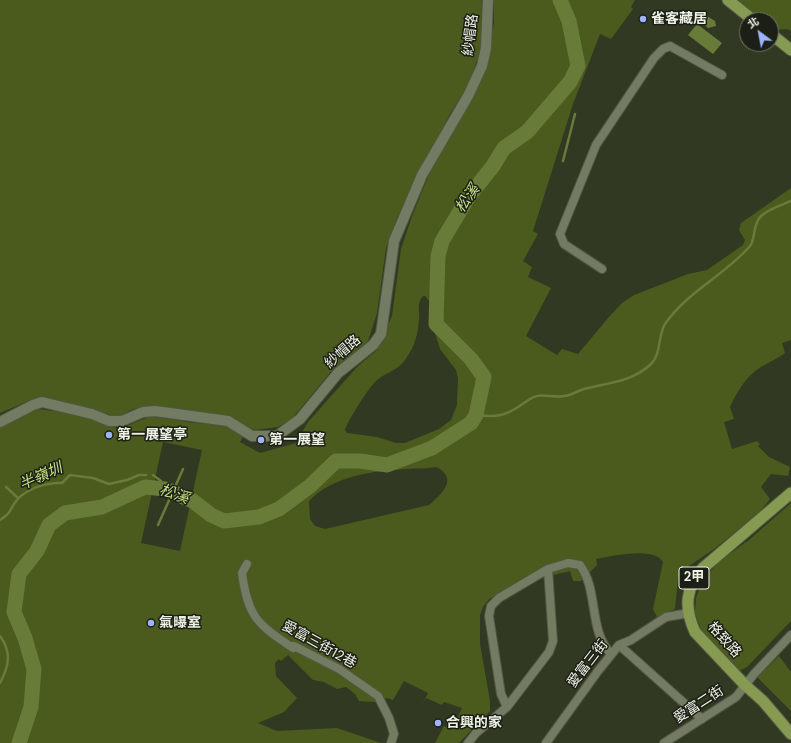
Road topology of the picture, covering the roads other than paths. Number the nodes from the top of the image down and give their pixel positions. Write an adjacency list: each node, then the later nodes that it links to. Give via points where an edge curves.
1 (488, 0): 8 (street, 紗帽路, via 486,48 482,66 468,96 422,175 394,241 381,334 373,345 338,373 300,419 277,436 252,436 228,420 155,411 143,412 122,421 109,421 92,414 42,402)
2 (728, 0): 3 (main road)
3 (743, 12)
4 (779, 40): 5 (main road)
5 (791, 50)
6 (722, 75): 7 (street, via 670,46 663,49 654,58 596,145 560,234 564,244)
7 (602, 269)
8 (0, 422)
9 (791, 493): 12 (main road, 格致路 / 2甲, via 723,550 694,579 688,595)
10 (247, 564): 20 (street, 愛富三街12巷, via 242,573 244,590 255,618 269,632 293,648 294,646 339,669 378,696 394,734)
11 (548, 569): 15 (street, via 568,563 580,565 587,574 600,637 604,648); 17 (street, via 553,641 549,652); 17 (street, via 499,598 491,606 489,616 501,694)
12 (689, 613): 14 (street, 愛富三街, via 666,617 632,640); 16 (main road, 格致路 / 2甲, via 695,632)
13 (791, 635): 16 (street, 愛富二街)
14 (619, 645): 15 (street, 愛富三街); 18 (street)
15 (610, 654): 22 (street, 愛富三街)
16 (745, 685): 18 (street, 愛富二街, via 736,697); 19 (main road, 格致路 / 2甲, via 763,701)
17 (507, 707): 21 (street)
18 (702, 719): 23 (street, 愛富二街)
19 (791, 734)
20 (391, 743)
21 (468, 743)
22 (546, 743)
23 (664, 743)

